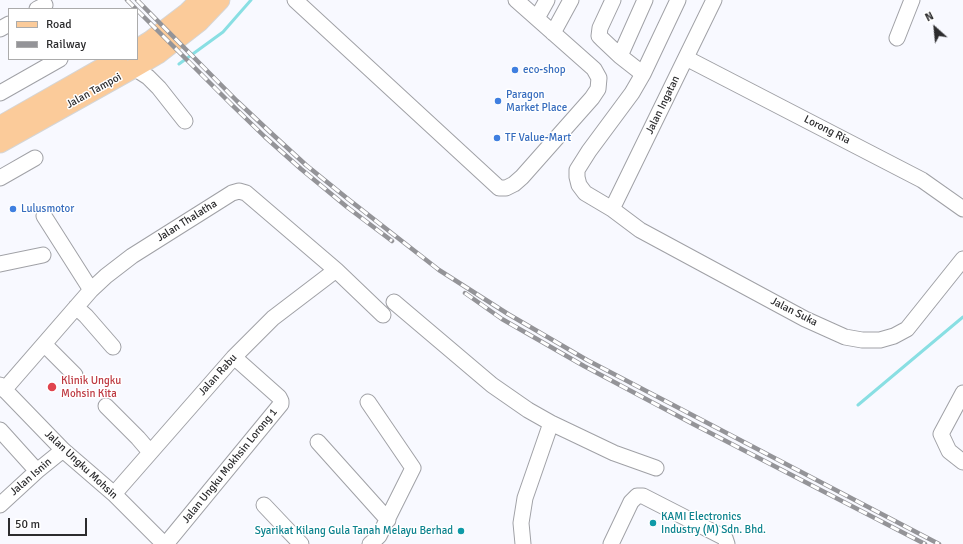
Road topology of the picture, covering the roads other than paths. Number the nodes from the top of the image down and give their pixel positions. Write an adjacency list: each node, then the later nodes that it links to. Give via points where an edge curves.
1 (200, 0): 15 (main road, via 188,12)
2 (220, 0): 19 (main road, Jalan Tampoi, via 199,22 158,54)
3 (295, 0): 13 (street, via 499,188 506,188 522,177 598,88 599,78 594,69)
4 (517, 0): 12 (street)
5 (547, 0): 12 (street)
6 (571, 0): 13 (street)
7 (613, 0): 16 (street, via 599,36)
8 (645, 0): 16 (street)
9 (678, 0): 20 (street, Jalan Suka)
10 (714, 0): 17 (street, Jalan Ingatan)
11 (912, 0): 14 (street)
12 (537, 18): 13 (street)
13 (553, 33)
14 (896, 38)
15 (138, 47)
16 (620, 56): 20 (street)
17 (686, 58): 27 (street, Jalan Ingatan); 28 (street, Lorong Ria, via 922,180)
18 (58, 60): 21 (street)
19 (126, 64): 22 (street, via 148,77); 23 (main road, Jalan Tampoi); 24 (main road, Jalan Tampoi)
20 (643, 74): 27 (street, Jalan Suka, via 577,170 579,186 585,193)
21 (0, 93)
22 (185, 121)
23 (0, 126)
24 (0, 143)
25 (35, 158): 26 (street)
26 (0, 178)
27 (612, 209): 31 (street, Jalan Suka, via 640,230 805,319 844,337 862,340 880,340 907,329)
28 (963, 209)
29 (44, 216): 34 (street)
30 (43, 255): 32 (street)
31 (963, 259)
32 (0, 264)
33 (336, 270): 34 (street, Jalan Thalatha, via 246,193 239,191 132,256); 37 (street, Jalan Thalatha); 40 (street, Jalan Rabu, via 273,318)
34 (91, 290): 36 (street, Jalan Thalatha)
35 (394, 302): 46 (street, via 492,385)
36 (76, 307): 38 (street, Jalan Thalatha); 39 (street)
37 (383, 315)
38 (44, 344): 41 (street); 42 (street, Jalan Thalatha)
39 (113, 347)
40 (234, 357): 50 (street, Jalan Rabu); 58 (street, Jalan Ungku Mokhsin Lorong 1, via 279,397 281,404)
41 (75, 375)
42 (2, 387): 49 (street, Jalan Ungku Mohsin)
43 (963, 393): 51 (street, via 941,434 949,451)
44 (368, 402): 57 (street, via 413,468)
45 (106, 406): 50 (street)
46 (551, 423): 52 (street, via 614,453); 61 (street, via 525,498 521,522)
47 (0, 430): 53 (street)
48 (318, 442): 57 (street)
49 (63, 450): 53 (street, Jalan Isnin); 54 (street, Jalan Ungku Mohsin)
50 (150, 452): 54 (street, Jalan Rabu)
51 (963, 462)
52 (656, 468)
53 (37, 471): 55 (street, Jalan Isnin)
54 (114, 494): 58 (street, Jalan Ungku Mohsin)
55 (2, 498)
56 (264, 506): 59 (street)
57 (388, 520): 60 (street, via 379,536)
58 (165, 544)
59 (301, 544)
60 (370, 544)
61 (524, 544)
62 (611, 544): 63 (street, via 631,502 637,496 643,496 726,538)
63 (727, 544)

